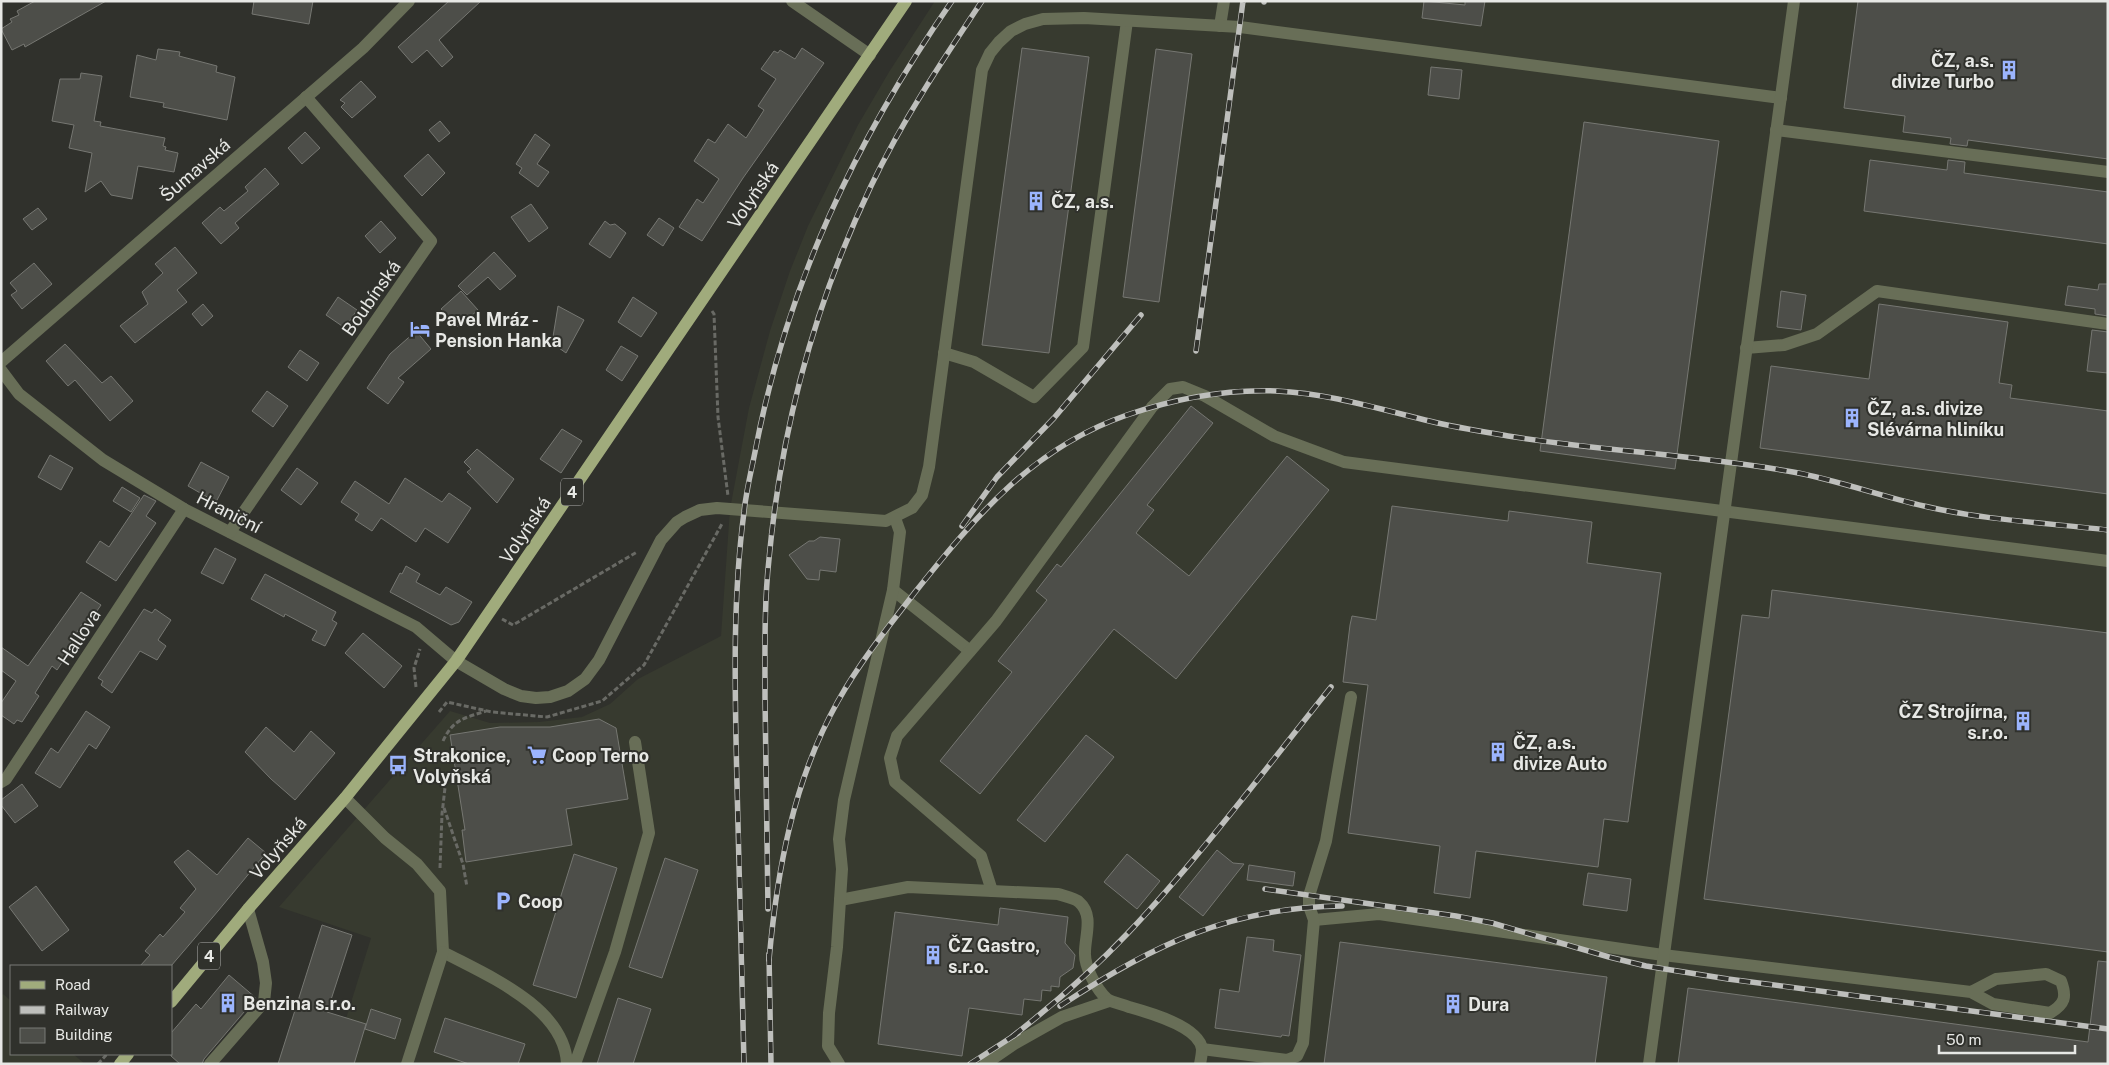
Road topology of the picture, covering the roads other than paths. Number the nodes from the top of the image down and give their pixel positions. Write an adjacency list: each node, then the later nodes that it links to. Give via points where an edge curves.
1 (409, 1): 9 (street, Šumavská, via 363,48)
2 (792, 1): 8 (street)
3 (906, 1): 8 (main road, Volyňská / 4)
4 (1224, 1): 7 (street)
5 (1794, 1): 10 (street)
6 (1128, 21): 7 (street); 15 (street, via 1043,19 1011,31 990,53 982,70); 15 (street, via 1083,347 1034,397 974,362)
7 (1220, 26): 10 (street)
8 (870, 54): 25 (main road, Volyňská / 4)
9 (306, 97): 16 (street, Šumavská); 21 (street, Boubínská, via 431,241)
10 (1781, 98): 11 (street)
11 (1776, 130): 12 (street); 14 (street)
12 (2108, 172)
13 (2108, 324): 14 (street, via 1877,291 1817,334 1784,345)
14 (1746, 348): 19 (street)
15 (944, 353): 20 (street, via 925,485 912,508)
16 (1, 362)
17 (3, 376): 18 (street, Hraniční, via 19,394 103,460)
18 (184, 509): 21 (street, Hraniční); 28 (street, Hallova)
19 (1724, 511): 22 (street); 24 (street, via 1344,462 1274,436 1205,396 1183,387 1170,389 1152,408 996,621); 35 (street)
20 (895, 518): 23 (street, via 900,532); 25 (street, Hraniční, via 876,522 708,508 684,517 660,540 599,660 585,679 568,691 550,697 521,696)
21 (230, 532): 25 (street, Hraniční, via 416,627)
22 (2108, 561)
23 (893, 590): 24 (street); 31 (street, via 844,800)
24 (970, 651): 30 (street, via 897,736 890,758 895,782 981,856)
25 (456, 661): 29 (main road, Volyňská / 4)
26 (1351, 697): 33 (street, via 1326,841 1308,896)
27 (634, 742): 43 (street, via 649,833 615,952)
28 (1, 782)
29 (344, 798): 32 (main road, Volyňská / 4); 34 (street, via 417,864 440,891)
30 (992, 891): 31 (street, via 908,887); 38 (street, via 1058,894 1079,901 1087,914 1088,935 1084,954 1088,972)
31 (840, 900): 44 (street, via 828,1046)
32 (248, 909): 37 (main road, Volyňská / 4); 40 (street, via 263,962 264,1002)
33 (1314, 920): 35 (street, via 1379,914); 39 (street, via 1302,1043 1297,1056 1287,1060)
34 (443, 952): 41 (street); 42 (street, via 522,996 540,1011 557,1032 565,1048)
35 (1663, 955): 36 (street); 47 (street)
36 (1971, 992): 36 (street, via 1993,1004 2050,1013 2060,1007 2065,994 2061,981 2046,974 1996,979)
37 (172, 1001)
38 (1109, 1001): 39 (street, via 1168,1020 1189,1032); 45 (street, via 1062,1017)
39 (1202, 1049): 46 (street)
40 (210, 1064)
41 (407, 1064)
42 (567, 1064)
43 (575, 1064)
44 (839, 1064)
45 (986, 1064)
46 (1200, 1064)
47 (1649, 1064)

